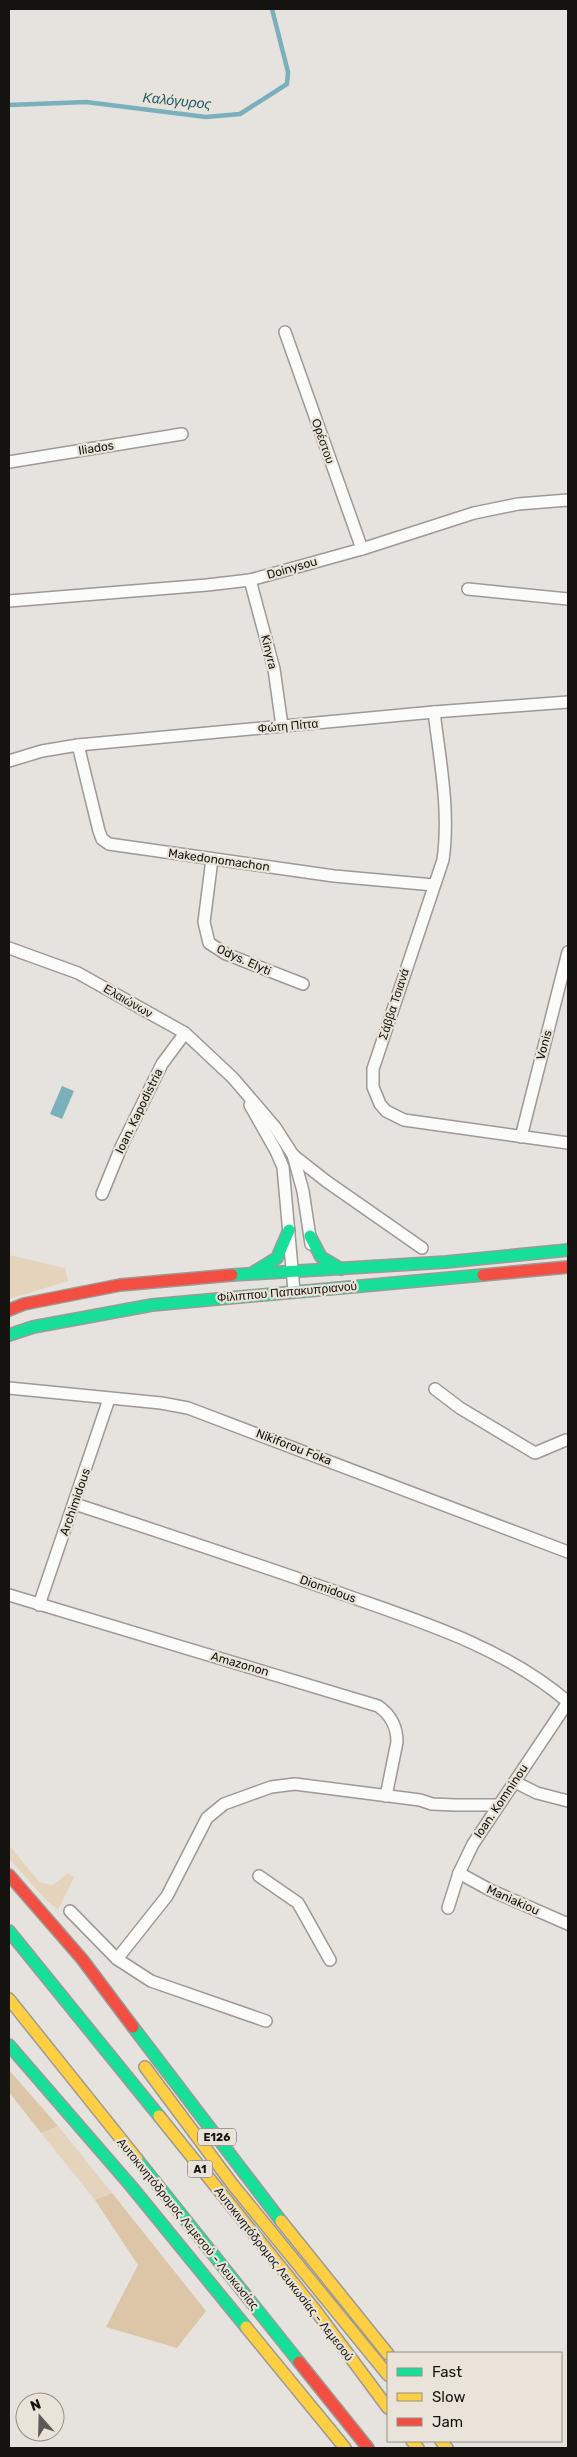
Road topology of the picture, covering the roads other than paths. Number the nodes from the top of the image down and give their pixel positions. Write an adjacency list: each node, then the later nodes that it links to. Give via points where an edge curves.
1 (285, 332): 5 (street, Ορέστου)
2 (182, 434): 3 (street, Iliados)
3 (9, 462)
4 (568, 500): 5 (street, Doinysou, via 492,509)
5 (362, 549): 6 (street, Doinysou)
6 (250, 580): 9 (street, Doinysou); 12 (street, Kinyra, via 274,669)
7 (468, 589): 8 (street)
8 (568, 599)
9 (9, 601)
10 (568, 702): 11 (street, Φώτη Πίττα)
11 (434, 712): 12 (street, Φώτη Πίττα); 16 (street, Σάββα Τσιανά, via 446,828 443,860)
12 (282, 726): 13 (street, Φώτη Πίττα)
13 (78, 745): 14 (street, Φώτη Πίττα); 15 (street, Makedonomachon, via 102,840 109,844)
14 (9, 761)
15 (212, 859): 16 (street, Makedonomachon, via 334,876); 19 (street, Odys. Elyti, via 204,922 209,943 226,954)
16 (434, 885): 22 (street, Σάββα Τσιανά, via 372,1069 375,1096 386,1111 415,1123)
17 (9, 948): 20 (street, Ελαιώνων, via 78,973)
18 (568, 952): 22 (street, Vonis)
19 (303, 984)
20 (185, 1033): 21 (street, Ελαιώνων); 25 (street, Ioan. Kapodistria, via 162,1064)
21 (233, 1078): 24 (street, Ελαιώνων, via 276,1127); 26 (street, Ελαιώνων, via 280,1159)
22 (521, 1137): 23 (street, Σάββα Τσιανά)
23 (568, 1143)
24 (294, 1155): 27 (street, Ελαιώνων); 28 (street)
25 (102, 1194)
26 (289, 1230): 33 (street, Ελαιώνων); 34 (main road, via 277,1258)
27 (310, 1236): 31 (main road, via 321,1259); 32 (street, Ελαιώνων)
28 (422, 1248)
29 (568, 1250): 31 (main road, Φίλιππου Παπακυπριανού)
30 (568, 1267): 35 (main road, Φίλιππου Παπακυπριανού)
31 (341, 1269): 32 (main road, Φίλιππου Παπακυπριανού)
32 (316, 1270): 33 (main road, Φίλιππου Παπακυπριανού); 35 (street, Ελαιώνων)
33 (292, 1272): 34 (main road, Φίλιππου Παπακυπριανού); 36 (street, Ελαιώνων)
34 (247, 1275): 37 (main road, Φίλιππου Παπακυπριανού, via 120,1285 24,1304)
35 (318, 1288): 36 (main road, Φίλιππου Παπακυπριανού)
36 (294, 1291): 38 (main road, Φίλιππου Παπακυπριανού, via 124,1308 33,1326)
37 (9, 1310)
38 (9, 1335)
39 (9, 1388): 41 (street, Nikiforou Foka)
40 (435, 1388): 42 (street, via 460,1408 535,1453)
41 (109, 1399): 43 (street, Archimidous); 44 (street, Nikiforou Foka, via 161,1403 196,1410)
42 (566, 1440)
43 (75, 1504): 46 (street, Archimidous); 47 (street, Diomidous, via 432,1626 515,1664 543,1680)
44 (568, 1552)
45 (9, 1595): 46 (street, Amazonon)
46 (39, 1605): 49 (street, Amazonon, via 378,1706 391,1718 397,1734)
47 (568, 1702): 48 (street, Ioan. Komninou)
48 (515, 1782): 50 (street, via 537,1793); 51 (street, Ioan. Komninou)
49 (386, 1796): 51 (street, via 432,1804); 60 (street, via 310,1785 283,1785 255,1792 217,1808 207,1818 167,1896)
50 (568, 1801)
51 (498, 1805): 52 (street, Ioan. Komninou)
52 (459, 1873): 55 (street, Ioan. Komninou); 58 (street, Maniakiou)
53 (9, 1875): 57 (main road)
54 (259, 1876): 61 (street, via 298,1903)
55 (448, 1908)
56 (70, 1910): 60 (street)
57 (46, 1920): 64 (main road); 69 (main road, E126, via 82,1959 266,2203)
58 (568, 1924)
59 (9, 1932): 68 (main road, Αυτοκινητόδρομος Λευκωσίας - Λεμεσού / A1)
60 (117, 1959): 63 (street, via 151,1981)
61 (330, 1960)
62 (9, 1999): 73 (main road, Αυτοκινητόδρομος Λεμεσού - Λευκωσίας)
63 (266, 2021)
64 (123, 2033)
65 (9, 2045): 72 (main road, via 132,2186)
66 (139, 2058): 67 (main road)
67 (266, 2228): 68 (main road); 70 (main road)
68 (316, 2312): 71 (main road, Αυτοκινητόδρομος Λευκωσίας - Λεμεσού / A1)
69 (387, 2353)
70 (387, 2374)
71 (387, 2407)
72 (345, 2448)
73 (368, 2448)

